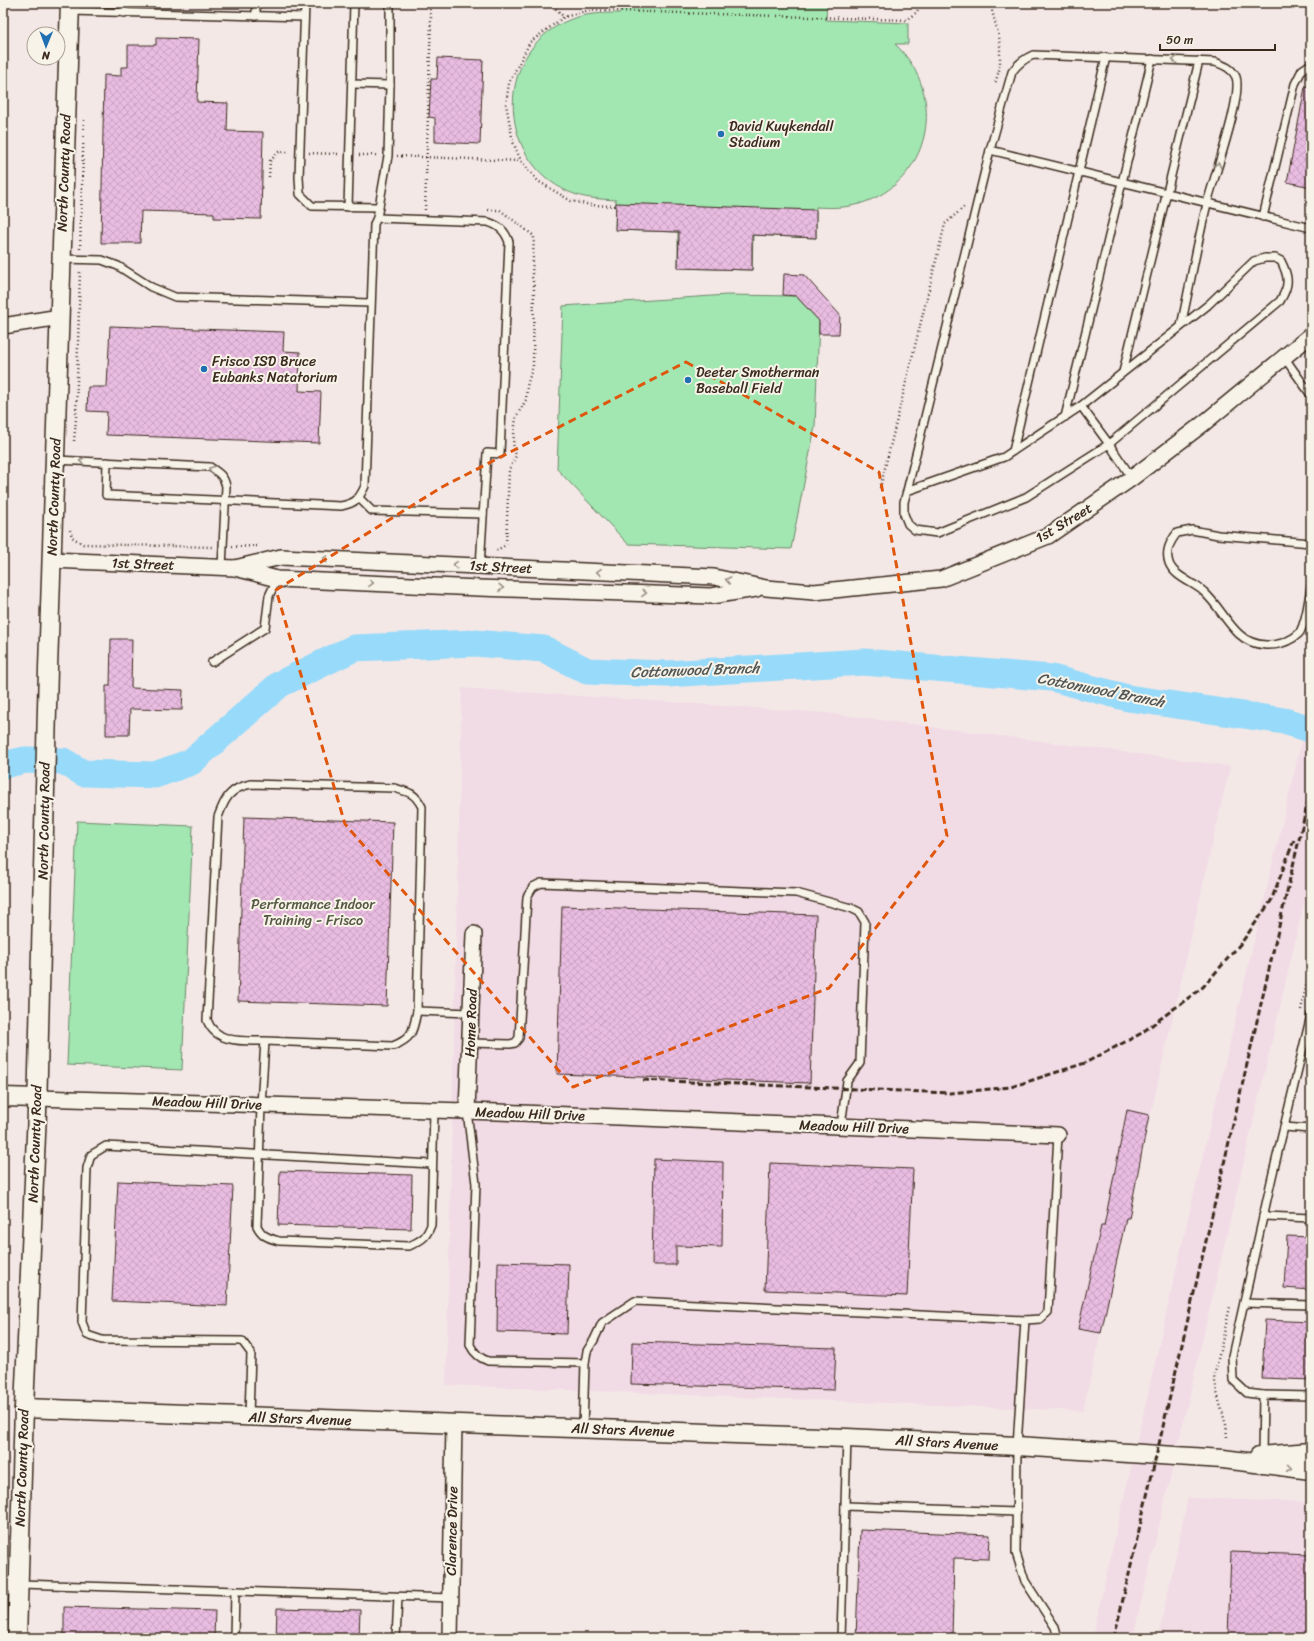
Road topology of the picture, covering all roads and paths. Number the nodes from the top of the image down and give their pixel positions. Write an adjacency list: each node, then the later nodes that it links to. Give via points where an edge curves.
1 (124, 3): 11 (lane)
2 (256, 3): 12 (lane)
3 (304, 3): 13 (lane)
4 (354, 3): 19 (lane)
5 (390, 3): 20 (lane)
6 (429, 3): 32 (path, via 432,17 425,210)
7 (550, 3): 14 (path)
8 (920, 3): 14 (path, via 917,12 906,20 590,10)
9 (990, 3): 21 (path, via 1000,41 1000,67)
10 (70, 7): 11 (lane); 37 (street, North County Road)
11 (124, 13): 12 (lane)
12 (256, 16): 13 (lane)
13 (304, 17): 30 (lane, via 300,194 312,206)
14 (564, 17): 29 (path, via 530,42 509,83 506,104 513,142 521,161 538,181 571,201)
15 (1106, 57): 16 (lane); 23 (lane, via 1033,55 1018,64 1012,72); 24 (lane)
16 (1152, 59): 17 (lane, one-way to 16); 25 (lane)
17 (1199, 61): 26 (lane); 28 (lane, one-way to 17, via 1237,94 1236,77 1230,68 1214,62)
18 (1311, 64): 34 (lane, via 1302,70 1295,84)
19 (352, 84): 20 (lane); 30 (lane)
20 (390, 85): 31 (lane, via 388,156)
21 (994, 89)
22 (84, 113): 38 (path)
23 (990, 150): 24 (lane); 56 (lane)
24 (1079, 172): 25 (lane); 50 (lane)
25 (1122, 182): 26 (lane); 48 (lane)
26 (1167, 193): 28 (lane); 45 (lane)
27 (966, 200): 55 (path, via 964,208 945,224)
28 (1207, 203): 34 (lane); 42 (lane)
29 (614, 206)
30 (348, 207): 31 (lane)
31 (379, 207): 35 (lane)
32 (432, 210)
33 (485, 210): 64 (path, via 500,210 534,236 533,366 526,400 516,417 513,444 516,456 509,470 506,545)
34 (1263, 217): 36 (lane)
35 (377, 218): 39 (lane, via 374,224); 59 (lane, via 488,222 496,224 506,235 508,242 500,454 487,453)
36 (1311, 228)
37 (61, 259): 38 (lane); 40 (street, North County Road)
38 (80, 260): 39 (lane, via 102,260 118,266 151,287 176,297); 52 (path)
39 (370, 303): 57 (lane, via 365,486)
40 (60, 317): 41 (street); 51 (street, North County Road)
41 (3, 326)
42 (1182, 326): 45 (lane); 49 (lane, via 1254,261 1275,258 1281,261 1286,272 1287,290 1280,301)
43 (1311, 335): 44 (street, 1st Street)
44 (1284, 357): 46 (lane); 54 (street, 1st Street)
45 (1123, 372): 47 (lane)
46 (1311, 395)
47 (1080, 406): 48 (lane); 49 (lane)
48 (1065, 417): 50 (lane)
49 (1109, 444): 54 (lane); 56 (lane, via 1026,497 937,533 915,530 908,524 904,514)
50 (1013, 451): 56 (lane, via 1004,457)
51 (55, 460): 52 (lane); 65 (street, North County Road)
52 (73, 460): 53 (lane, one-way to 52)
53 (107, 462): 58 (lane, one-way to 53, via 224,479 210,467); 58 (lane, via 106,496)
54 (1132, 478): 70 (street, 1st Street, via 1048,536 941,579 814,592)
55 (880, 488)
56 (907, 491)
57 (359, 498): 58 (lane, via 341,506); 59 (lane, via 372,511)
58 (226, 501): 63 (lane)
59 (483, 514): 64 (lane)
60 (70, 522): 63 (path, via 72,537 83,544)
61 (1311, 543): 68 (lane, via 1218,535 1192,530 1178,533 1167,553 1170,565 1182,578 1204,591 1241,636 1255,643 1270,646 1284,644 1299,634)
62 (260, 546): 63 (path)
63 (223, 548): 66 (lane)
64 (480, 559): 66 (street, 1st Street, one-way to 66, via 281,557); 69 (street); 70 (street, 1st Street, one-way to 64, via 714,578)
65 (52, 560): 66 (street, 1st Street); 80 (street, North County Road)
66 (229, 567): 67 (street, 1st Street)
67 (277, 579): 69 (street, 1st Street, one-way to 69); 71 (lane, via 269,596 265,628)
68 (1311, 587)
69 (479, 588): 70 (street, 1st Street, one-way to 70, via 711,596)
70 (766, 588)
71 (212, 662)
72 (474, 934): 74 (street, Home Road)
73 (417, 1011): 74 (lane); 77 (lane, via 410,1036 393,1046); 77 (lane, via 422,807 418,799 411,793 394,788 251,784 232,791 223,803 218,817 207,1020 210,1027 220,1036 236,1041)
74 (471, 1013): 78 (street, Home Road)
75 (1311, 1015): 76 (lane)
76 (1309, 1032): 85 (lane)
77 (265, 1041): 81 (lane)
78 (470, 1043): 83 (street, Home Road); 84 (lane, via 510,1044 516,1043 519,1038 527,897 533,887 541,883 796,893 851,908 860,912 865,922 860,1063 847,1081)
79 (3, 1097): 80 (street, Meadow Hill Drive)
80 (37, 1098): 81 (street, Meadow Hill Drive); 98 (street, North County Road)
81 (261, 1105): 82 (street, Meadow Hill Drive); 88 (lane)
82 (434, 1110): 83 (street, Meadow Hill Drive); 89 (lane)
83 (467, 1111): 84 (street, Meadow Hill Drive); 95 (lane, via 476,1184 470,1345 474,1353 488,1361)
84 (841, 1126): 87 (street, Meadow Hill Drive)
85 (1284, 1127): 86 (lane); 90 (lane)
86 (1311, 1129)
87 (1058, 1135): 94 (lane, via 1048,1312 1040,1319)
88 (259, 1154): 89 (lane); 89 (lane, via 257,1226 261,1234 279,1241 409,1246 421,1240 428,1235 431,1225); 99 (lane, via 106,1146 91,1155 87,1168 82,1322 88,1335 102,1340 242,1341 251,1353)
89 (432, 1164)
90 (1263, 1216): 91 (lane); 92 (lane)
91 (1311, 1218)
92 (1244, 1303): 93 (lane); 96 (lane, via 1232,1356 1233,1380 1247,1393)
93 (1311, 1305)
94 (1026, 1320): 95 (lane, via 635,1301 602,1323 587,1351); 103 (lane)
95 (585, 1363): 101 (lane)
96 (1263, 1395): 97 (lane); 105 (lane)
97 (1311, 1396)
98 (24, 1408): 99 (street, All Stars Avenue); 110 (street, North County Road)
99 (249, 1417): 100 (street, All Stars Avenue)
100 (454, 1424): 101 (street, All Stars Avenue); 113 (street, Clarence Drive)
101 (583, 1429): 102 (street, All Stars Avenue)
102 (847, 1438): 103 (street, All Stars Avenue); 108 (lane)
103 (1018, 1446): 106 (street, All Stars Avenue); 109 (lane)
104 (1311, 1452): 105 (street, All Stars Avenue)
105 (1262, 1456): 106 (street, All Stars Avenue)
106 (1223, 1459): 107 (street, All Stars Avenue, one-way to 107)
107 (1311, 1470)
108 (845, 1506): 109 (lane); 118 (lane)
109 (1017, 1512): 119 (lane, via 1016,1553 1024,1581 1055,1627)
110 (11, 1584): 111 (lane); 114 (street, North County Road)
111 (235, 1592): 112 (lane); 115 (lane)
112 (398, 1597): 113 (lane); 116 (lane)
113 (451, 1598): 117 (street, Clarence Drive)
114 (17, 1638)
115 (234, 1638)
116 (396, 1638)
117 (450, 1638)
118 (841, 1638)
119 (1058, 1638)

